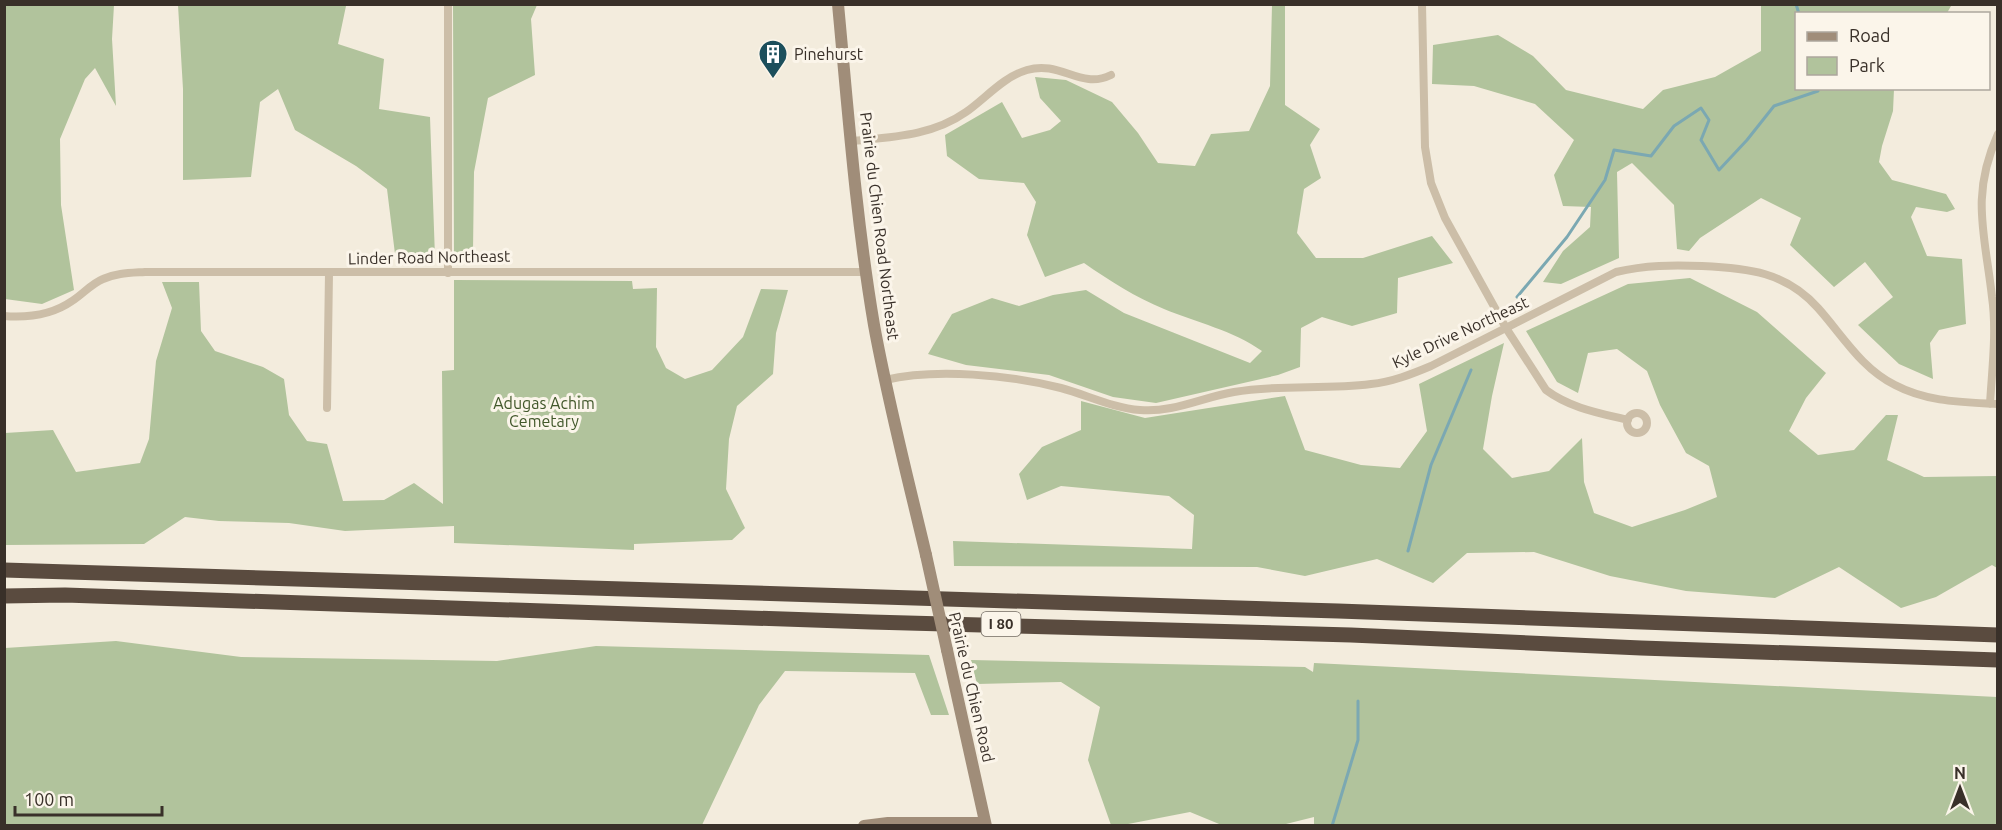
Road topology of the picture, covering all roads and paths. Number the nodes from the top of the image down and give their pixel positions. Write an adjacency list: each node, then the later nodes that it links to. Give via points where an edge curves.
1 (448, 4): 9 (street)
2 (838, 4): 6 (street, Prairie du Chien Road Northeast)
3 (1422, 4): 11 (street, via 1425,147 1431,183 1445,218)
4 (1111, 75): 6 (street, via 1093,81 1053,68 1029,69 1009,78 968,111 940,127 907,136)
5 (1998, 134): 13 (street, via 1984,169 1980,210 1994,324)
6 (852, 141): 7 (street, Prairie du Chien Road Northeast)
7 (866, 272): 9 (street, Linder Road Northeast); 12 (street, Prairie du Chien Road Northeast)
8 (329, 273): 9 (street, Linder Road Northeast); 10 (street, Linder Road Northeast, via 121,274 100,280 51,311 36,316); 14 (street)
9 (448, 273)
10 (4, 316)
11 (1506, 328): 12 (street, Kyle Drive Northeast, via 1431,366 1390,381 1263,388 1153,411 1125,408 1064,388 1008,378 918,374); 13 (street, Kyle Drive Northeast, via 1616,272 1648,265 1741,268 1775,277 1804,294 1860,359 1895,385 1932,399); 15 (street, via 1538,381 1555,397)
12 (885, 380): 16 (street, Prairie du Chien Road Northeast)
13 (1994, 404)
14 (327, 408)
15 (1628, 420)
16 (926, 555): 21 (street, Prairie du Chien Road, bridge)
17 (4, 570): 19 (highway, I 80, via 1326,610)
18 (4, 599): 20 (highway, I 80, via 65,596 1351,635)
19 (1998, 636)
20 (1998, 660)
21 (985, 824): 22 (street)
22 (864, 825)

